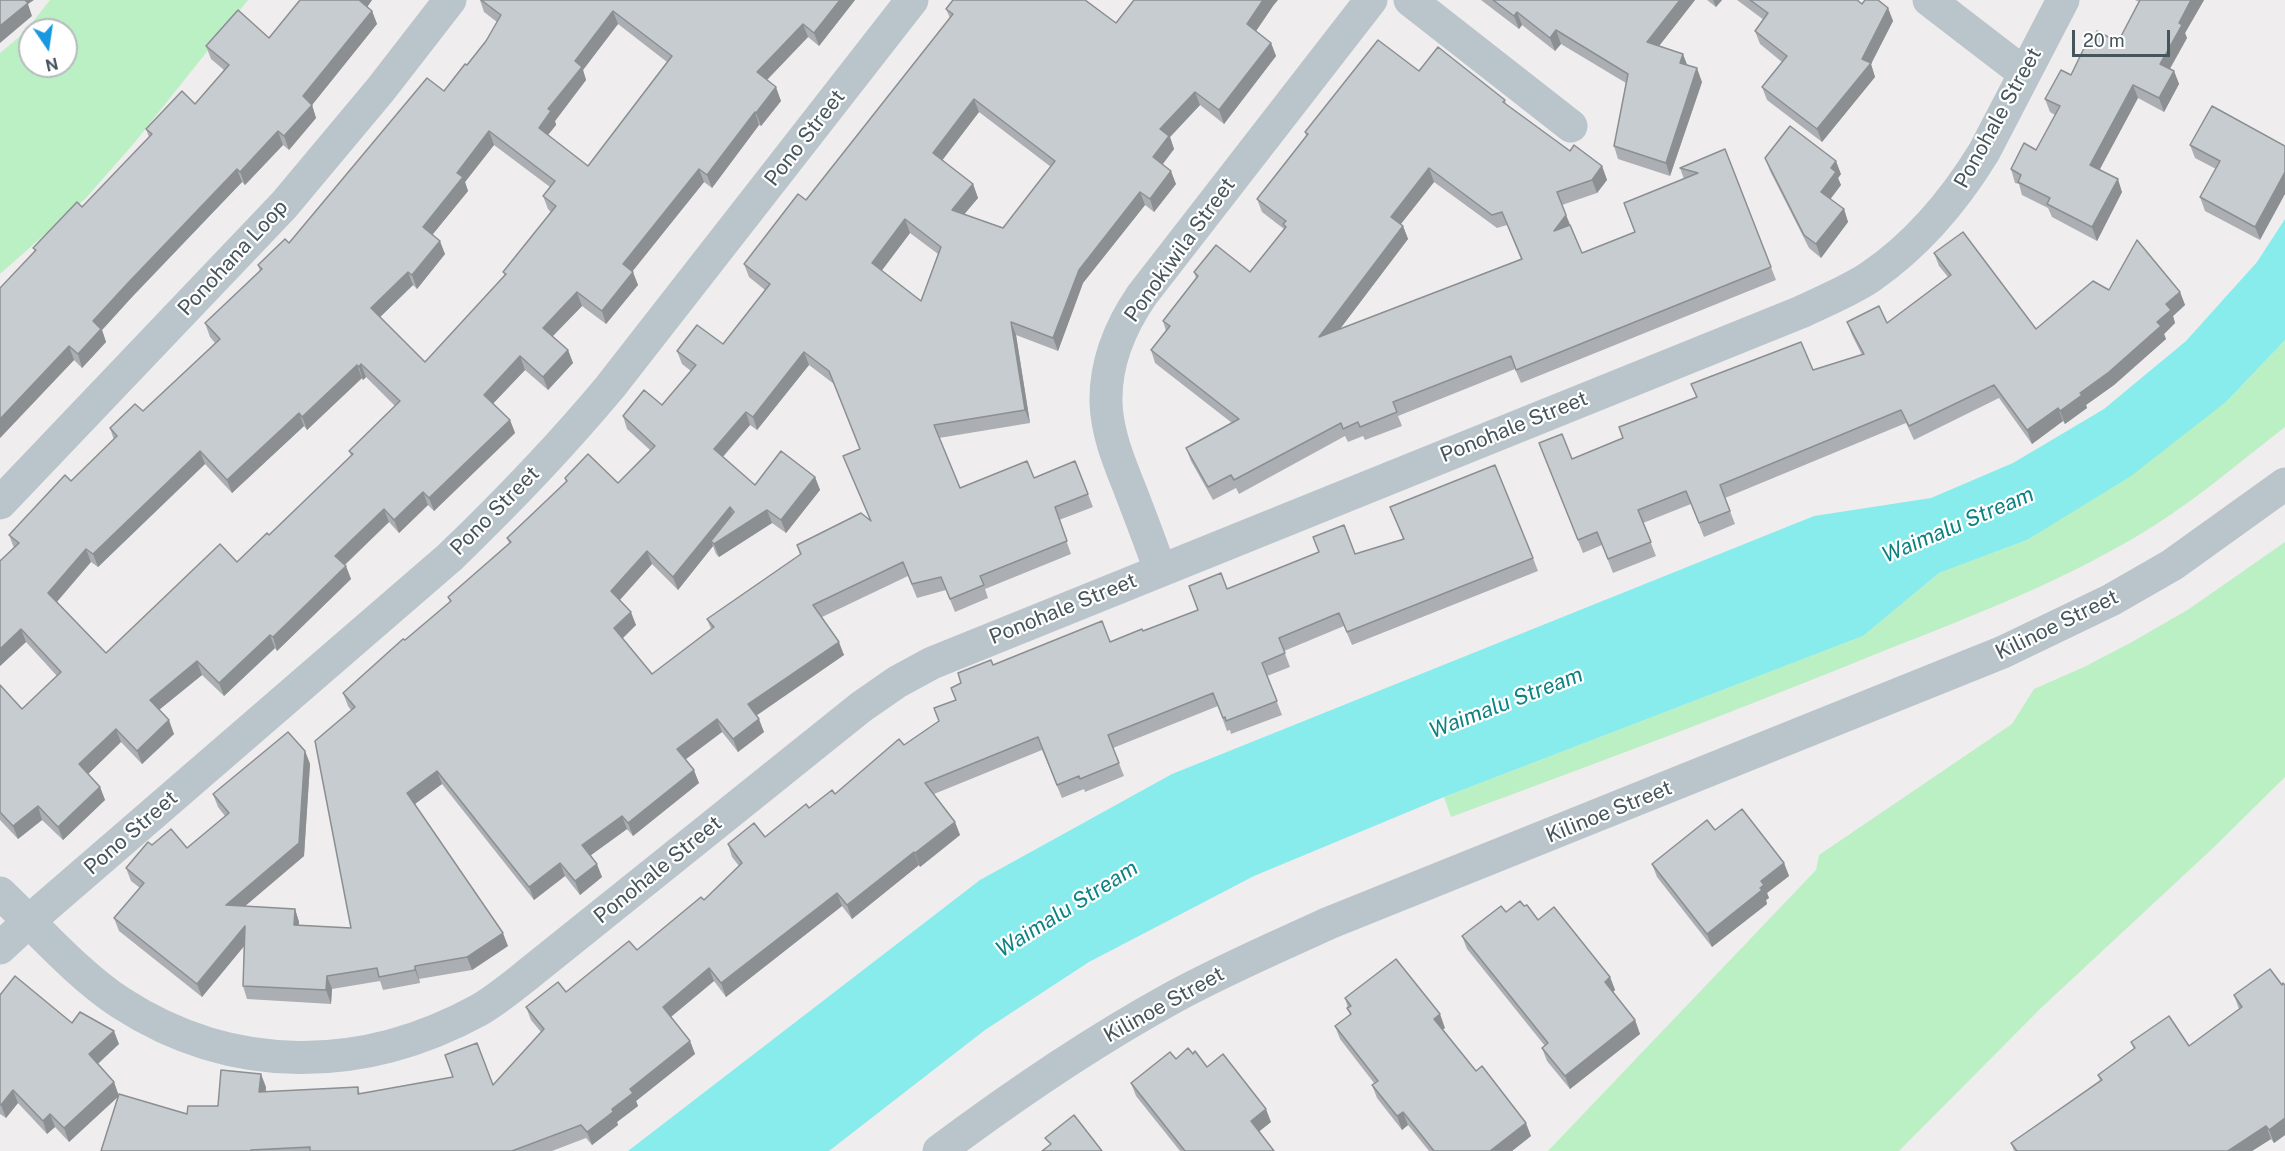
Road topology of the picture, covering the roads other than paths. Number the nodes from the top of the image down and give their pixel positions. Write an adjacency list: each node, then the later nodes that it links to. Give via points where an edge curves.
1 (450, 0): 10 (street, Ponohana Loop, via 284,205)
2 (912, 0): 13 (street, Pono Street, via 610,387 506,503 426,578)
3 (1371, 0): 11 (street, Ponokiwila Street, via 1142,295 1118,338 1106,403 1110,429)
4 (1410, 0): 8 (street)
5 (1929, 0): 7 (street)
6 (2063, 0): 7 (street, Ponohale Street)
7 (2024, 73): 11 (street, Ponohale Street, via 1984,152 1953,200 1913,242 1868,278 1801,312)
8 (1571, 126)
9 (2285, 484): 15 (street, Kilinoe Street, via 2172,565 2041,635 1329,923 1228,969 1112,1032 1014,1095)
10 (0, 503)
11 (1160, 570): 13 (street, Ponohale Street, via 932,663 897,682 527,975 482,1008 414,1040 338,1056 287,1059 199,1041 121,1003)
12 (0, 893): 13 (street)
13 (29, 921): 14 (street, Pono Street)
14 (0, 948)
15 (939, 1151)

